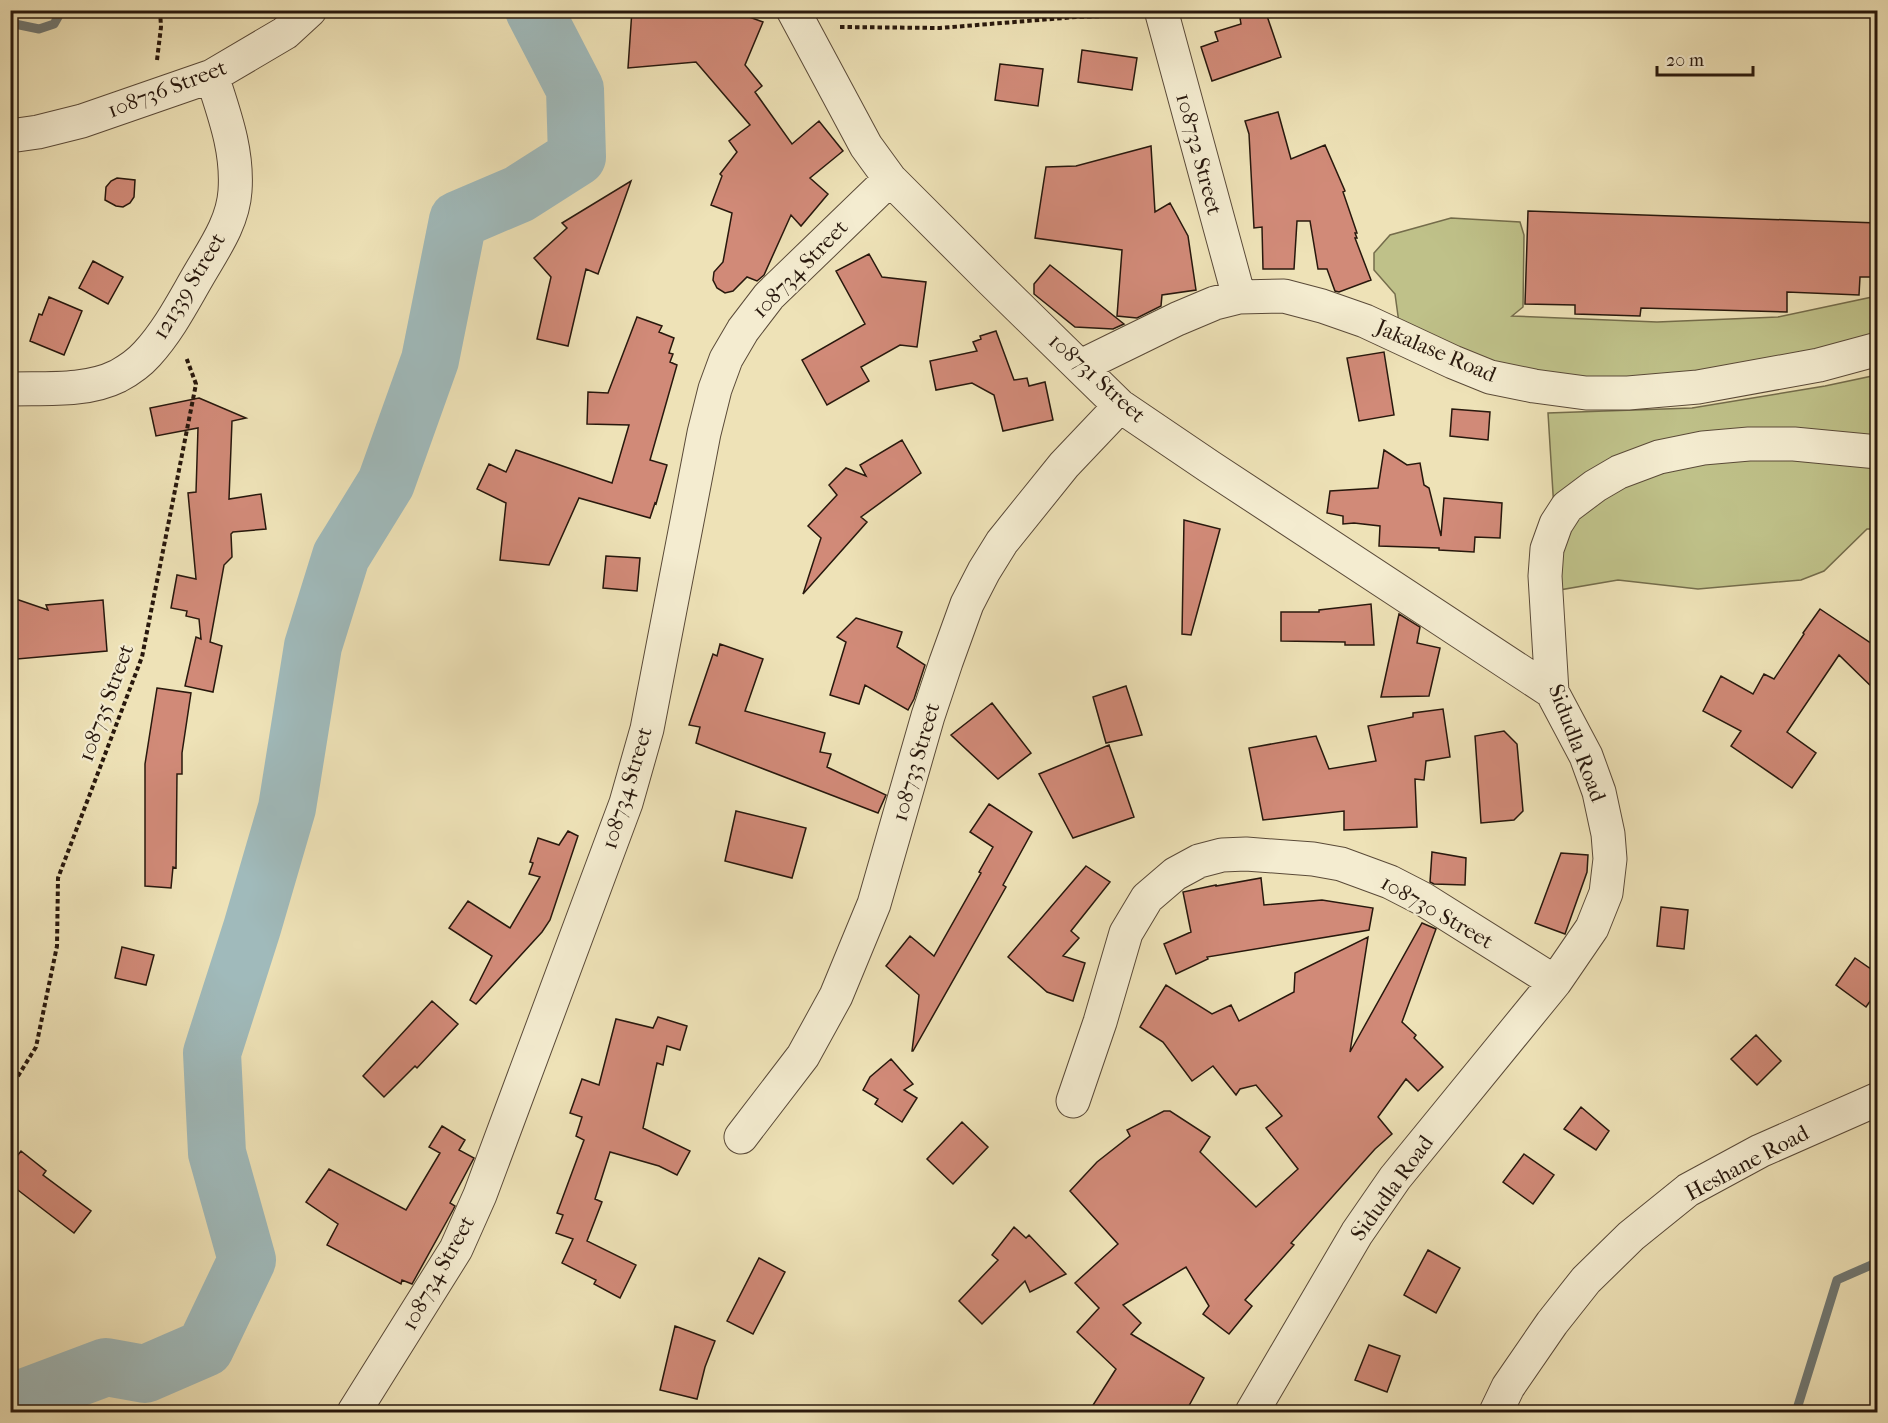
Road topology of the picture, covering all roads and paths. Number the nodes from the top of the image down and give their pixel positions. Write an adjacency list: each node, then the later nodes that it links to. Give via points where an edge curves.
1 (160, 10): 5 (path)
2 (310, 10): 6 (street, 108736 Street, via 285,33)
3 (1162, 12): 4 (path, via 940,28); 9 (street, 108732 Street)
4 (796, 18): 8 (street, 108731 Street, via 866,146)
5 (161, 27)
6 (212, 76): 7 (street, 108736 Street, via 82,121); 10 (street, 121339 Street, via 231,135 236,165 234,204 223,232)
7 (10, 136)
8 (890, 179): 12 (street, 108731 Street); 22 (street, 108734 Street, via 769,296 726,359 704,433 647,729 626,803 480,1195 456,1249)
9 (1239, 297): 11 (street, Jakalase Road, via 1284,296 1322,306 1490,377 1586,393 1698,387 1819,365); 12 (street, Jakalase Road, via 1177,319)
10 (173, 319): 13 (street, 121339 Street, via 147,354 117,377 78,387); 18 (path, 108735 Street, via 196,384 142,657 58,878 57,946 36,1047)
11 (1878, 349)
12 (1081, 366): 14 (street, 108731 Street)
13 (10, 389)
14 (1120, 406): 16 (street, 108731 Street); 21 (street, 108733 Street, via 1064,465 1002,542 984,571 946,662 874,904 836,996 803,1056)
15 (1878, 452): 16 (street, Sidudla Road, via 1794,444 1702,448 1659,457 1619,472 1586,493 1567,507 1547,549)
16 (1552, 692): 17 (street, Sidudla Road, via 1586,756 1599,792 1610,859 1606,893 1592,928)
17 (1555, 982): 20 (street, 108730 Street, via 1390,882 1341,864 1313,859 1222,855 1199,861 1176,874 1147,898 1126,933); 23 (street, Sidudla Road, via 1395,1178 1357,1233)
18 (10, 1089)
19 (1878, 1099): 24 (street, Heshane Road, via 1760,1151 1689,1190 1631,1236 1586,1280 1552,1323 1508,1387)
20 (1072, 1101)
21 (741, 1137)
22 (354, 1413)
23 (1252, 1413)
24 (1496, 1413)

